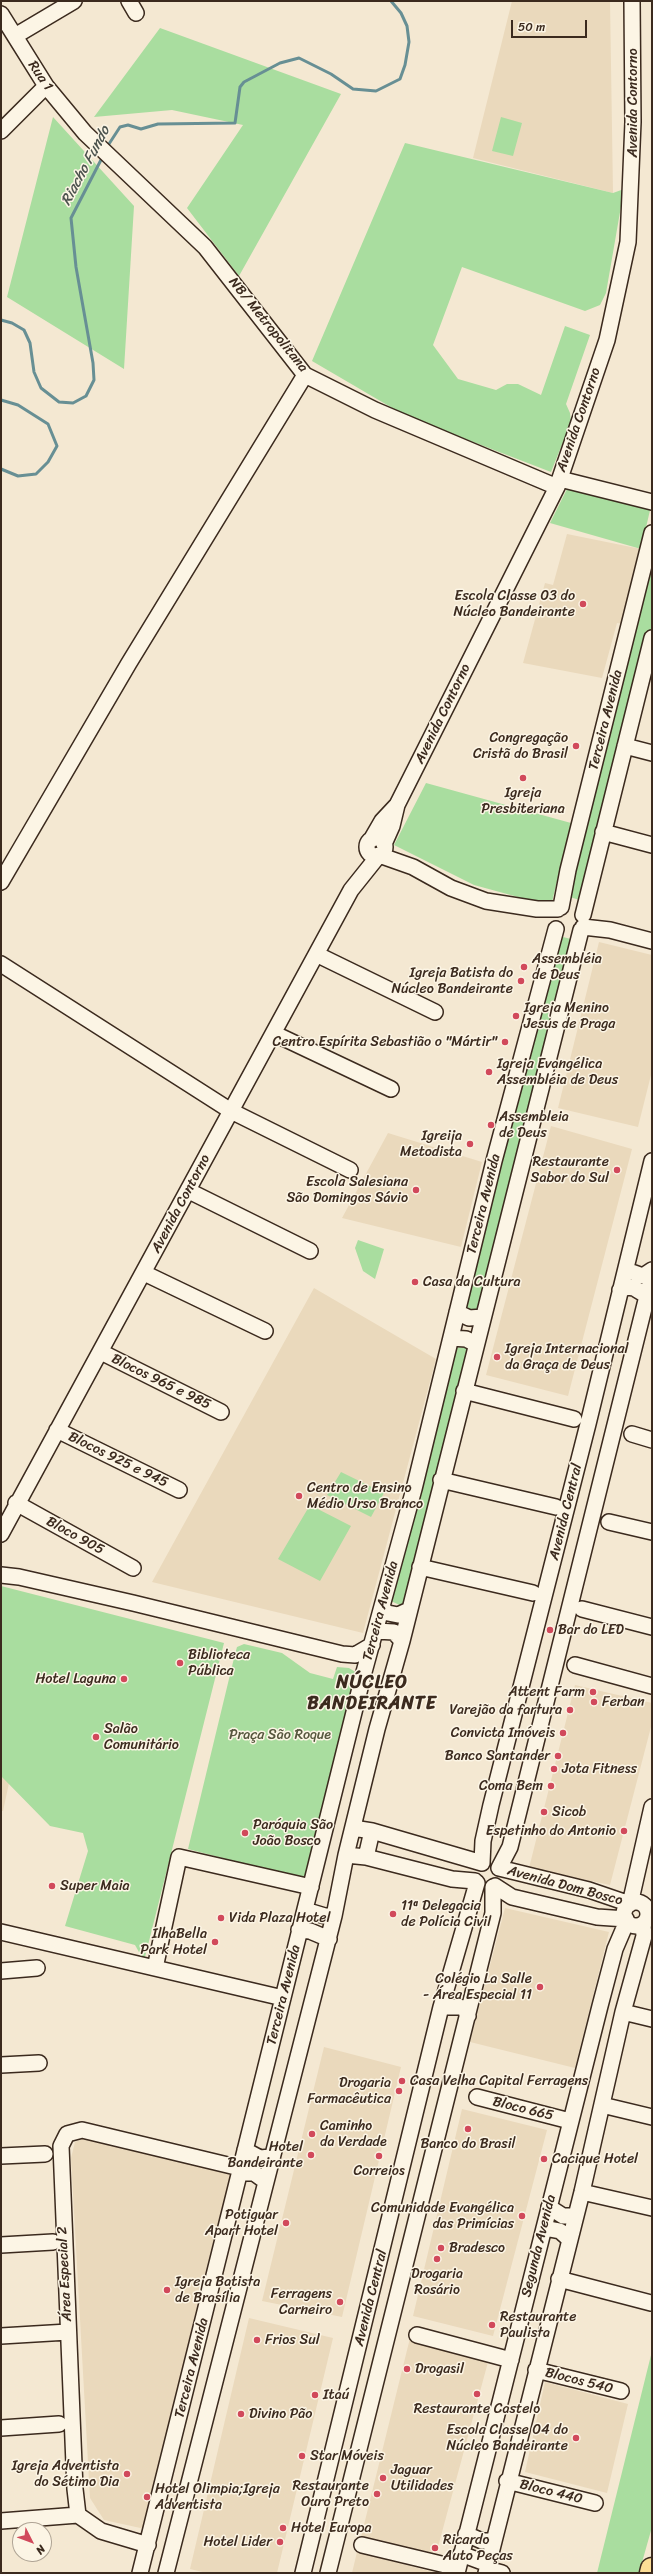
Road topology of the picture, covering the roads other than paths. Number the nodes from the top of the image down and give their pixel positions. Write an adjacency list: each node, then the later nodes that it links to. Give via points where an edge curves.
1 (74, 1): 4 (street)
2 (632, 1): 9 (street, Avenida Contorno, via 633,145 628,242 607,340)
3 (1, 14): 4 (street, Rua 1)
4 (9, 33): 5 (street, Rua 1)
5 (46, 86): 6 (street); 7 (street, Rua 1)
6 (1, 132)
7 (85, 133): 8 (street, NB/ Metropolitana, via 205,246)
8 (305, 375): 9 (street, NB/ Metropolitana, via 375,410); 19 (street, via 129,663)
9 (558, 483): 10 (street, NB/ Metropolitana); 18 (street, Avenida Contorno, via 397,805 392,826)
10 (652, 502)
11 (652, 533): 20 (street, Terceira Avenida)
12 (652, 638): 13 (street, Terceira Avenida)
13 (649, 660): 14 (street, Terceira Avenida)
14 (625, 746): 15 (street); 16 (street, Terceira Avenida)
15 (652, 753)
16 (603, 832): 17 (street); 21 (street, Terceira Avenida)
17 (652, 845)
18 (377, 848): 20 (street, via 435,881 470,896); 23 (street, Avenida Contorno, via 355,876 351,890)
19 (1, 882)
20 (557, 917): 21 (street, via 571,905 580,910); 21 (street, via 568,936); 39 (street, Terceira Avenida)
21 (583, 922): 22 (street); 40 (street, Terceira Avenida)
22 (652, 941)
23 (318, 954): 25 (street); 26 (street, Avenida Contorno)
24 (1, 964): 28 (street)
25 (435, 1012)
26 (275, 1034): 27 (street); 28 (street, Avenida Contorno)
27 (391, 1089)
28 (231, 1111): 30 (street); 31 (street, Avenida Contorno)
29 (652, 1161): 33 (street, Avenida Central)
30 (350, 1170)
31 (189, 1191): 32 (street); 35 (street, Avenida Contorno)
32 (310, 1251)
33 (626, 1270): 34 (street, via 643,1276); 37 (street, Avenida Central)
34 (652, 1270)
35 (144, 1273): 41 (street); 44 (street, Avenida Contorno)
36 (652, 1276): 38 (street, Avenida Central)
37 (620, 1290): 38 (street, via 634,1288); 65 (street, Avenida Central)
38 (647, 1299): 64 (street, Avenida Central)
39 (457, 1312): 40 (street, via 469,1318); 42 (street, Terceira Avenida)
40 (483, 1317): 43 (street, Terceira Avenida)
41 (265, 1331)
42 (451, 1338): 43 (street, via 466,1338); 67 (street, Terceira Avenida)
43 (476, 1344): 45 (street, Terceira Avenida)
44 (101, 1352): 46 (street, Blocos 965 e 985); 48 (street, Avenida Contorno)
45 (464, 1391): 47 (street); 51 (street, Terceira Avenida)
46 (222, 1412)
47 (574, 1419)
48 (57, 1430): 52 (street, Blocos 925 e 945); 53 (street, Avenida Contorno)
49 (632, 1434): 50 (street)
50 (652, 1440)
51 (441, 1480): 54 (street); 59 (street, Terceira Avenida)
52 (179, 1490)
53 (16, 1503): 55 (street, Avenida Contorno); 61 (street, Bloco 905)
54 (556, 1507)
55 (5, 1521): 58 (street, Avenida Contorno)
56 (609, 1522): 57 (street)
57 (652, 1532)
58 (1, 1534)
59 (420, 1567): 65 (street); 68 (street, Terceira Avenida)
60 (1, 1568): 63 (street)
61 (133, 1568)
62 (1, 1575): 63 (street)
63 (19, 1577): 72 (street)
64 (573, 1589): 65 (street); 66 (street, Avenida Central)
65 (542, 1592): 66 (street); 81 (street, Avenida Central, via 491,1805 482,1846)
66 (576, 1607): 69 (street); 82 (street, Avenida Central, via 510,1847)
67 (382, 1609): 68 (street, via 398,1615); 70 (street, Terceira Avenida)
68 (409, 1610): 71 (street, Terceira Avenida)
69 (652, 1627)
70 (374, 1638): 71 (street, via 394,1632); 72 (street, via 355,1655); 74 (street, Terceira Avenida)
71 (402, 1641): 77 (street, Terceira Avenida)
72 (342, 1654): 74 (street, via 353,1660)
73 (575, 1665): 75 (street)
74 (364, 1672): 84 (street, Terceira Avenida)
75 (652, 1686)
76 (652, 1807): 86 (street)
77 (353, 1828): 78 (street); 79 (street, Terceira Avenida)
78 (372, 1831): 80 (street); 81 (street)
79 (346, 1855): 80 (street); 89 (street, Terceira Avenida)
80 (366, 1858): 83 (street, via 452,1879)
81 (482, 1863): 82 (street, via 488,1862); 83 (street, via 475,1871)
82 (499, 1868): 85 (street, via 500,1879); 86 (street, Avenida Dom Bosco, via 588,1890)
83 (476, 1882): 85 (street, via 487,1888); 98 (street, Avenida Central)
84 (311, 1887): 87 (street, Terceira Avenida); 95 (street, via 179,1857)
85 (494, 1887): 90 (street, Avenida Dom Bosco, via 512,1897 596,1917); 100 (street, Avenida Central, via 493,1913)
86 (630, 1904): 88 (street, via 636,1902); 90 (street, via 625,1910)
87 (305, 1910): 89 (street); 91 (street, Terceira Avenida)
88 (648, 1913): 90 (street, via 635,1926); 99 (street, Segunda Avenida)
89 (334, 1916): 93 (street, Terceira Avenida)
90 (626, 1920): 107 (street, Segunda Avenida, via 615,1949)
91 (299, 1930): 93 (street, via 310,1931); 97 (street, Terceira Avenida)
92 (1, 1932): 95 (street)
93 (329, 1939): 111 (street, Terceira Avenida)
94 (38, 1968): 96 (street)
95 (155, 1968): 97 (street)
96 (1, 1971)
97 (283, 1998): 108 (street, Terceira Avenida)
98 (441, 2008): 100 (street, via 464,2008); 132 (street, Avenida Central)
99 (623, 2012): 101 (street); 105 (street, Segunda Avenida)
100 (468, 2016): 134 (street, Avenida Central)
101 (652, 2019)
102 (39, 2063): 103 (street)
103 (1, 2064)
104 (477, 2097): 107 (street, Bloco 665)
105 (602, 2104): 106 (street); 114 (street, Segunda Avenida)
106 (652, 2117)
107 (570, 2121): 115 (street, Segunda Avenida)
108 (245, 2150): 111 (street, via 260,2158); 112 (street, Terceira Avenida)
109 (45, 2154): 110 (street)
110 (1, 2156)
111 (271, 2157): 113 (street, Terceira Avenida)
112 (240, 2170): 113 (street, Área Especial 2, via 254,2173); 124 (street, Área Especial 2, via 82,2130 67,2134 61,2146 60,2167); 138 (street, Terceira Avenida)
113 (265, 2181): 140 (street, Terceira Avenida)
114 (582, 2192): 116 (street); 117 (street, Segunda Avenida)
115 (549, 2207): 117 (street, via 563,2216); 118 (street, Segunda Avenida)
116 (652, 2208)
117 (575, 2216): 119 (street, Segunda Avenida)
118 (544, 2228): 119 (street, via 560,2231); 127 (street, Segunda Avenida)
119 (569, 2239): 122 (street, Segunda Avenida)
120 (53, 2242): 121 (street)
121 (1, 2245)
122 (559, 2279): 123 (street); 128 (street, Segunda Avenida)
123 (650, 2303)
124 (68, 2332): 126 (street); 139 (street, Área Especial 2)
125 (417, 2335): 127 (street)
126 (1, 2336)
127 (511, 2360): 142 (street, Segunda Avenida)
128 (536, 2370): 129 (street, Blocos 540); 133 (street, Segunda Avenida)
129 (622, 2391)
130 (59, 2424): 131 (street)
131 (1, 2428)
132 (327, 2480): 134 (street, via 335,2486); 135 (street, Avenida Central)
133 (507, 2481): 137 (street, Bloco 440); 145 (street, Segunda Avenida)
134 (350, 2485): 136 (street, Avenida Central)
135 (322, 2496): 136 (street, via 333,2497); 152 (street, Avenida Central)
136 (347, 2503): 153 (street, Avenida Central)
137 (595, 2503)
138 (156, 2514): 140 (street); 143 (street, Terceira Avenida)
139 (78, 2515): 141 (street); 143 (street, via 101,2531)
140 (180, 2520): 144 (street, Terceira Avenida)
141 (1, 2521)
142 (466, 2534): 145 (street, via 482,2542); 147 (street, Segunda Avenida)
143 (150, 2540): 144 (street, via 166,2536); 150 (street, Terceira Avenida)
144 (175, 2541): 151 (street, Terceira Avenida)
145 (494, 2541): 148 (street, Segunda Avenida)
146 (362, 2545): 147 (street)
147 (459, 2565): 148 (street)
148 (487, 2569): 154 (street)
149 (652, 2570): 155 (highway)
150 (140, 2573)
151 (166, 2573)
152 (303, 2573)
153 (328, 2573)
154 (502, 2573)
155 (651, 2573)

